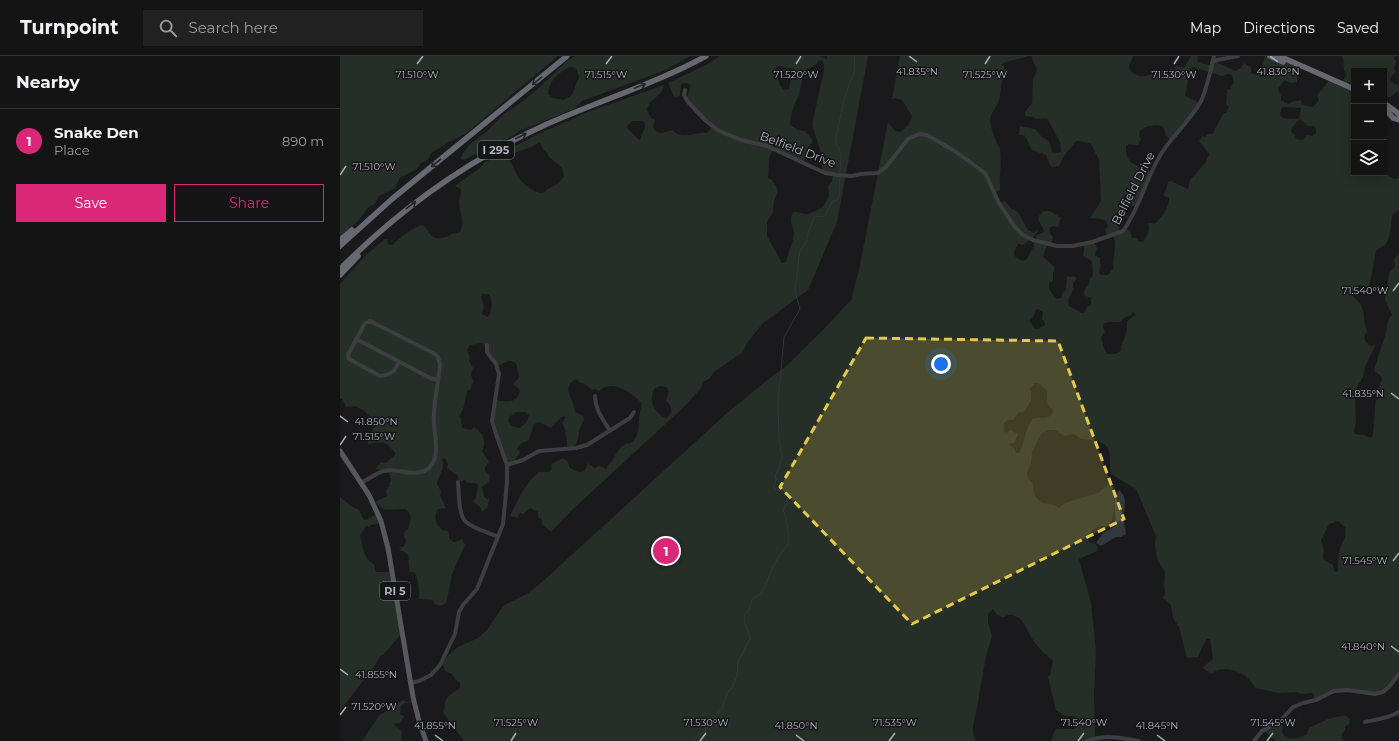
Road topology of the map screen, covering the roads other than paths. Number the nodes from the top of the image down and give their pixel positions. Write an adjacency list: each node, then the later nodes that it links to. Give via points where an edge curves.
1 (567, 56): 15 (highway, I 295, one-way to 15)
2 (706, 56): 16 (highway, I 295, one-way to 2, via 452,176 514,140)
3 (1214, 56): 7 (street, Belfield Drive)
4 (1238, 56): 7 (street, via 1217,60)
5 (1270, 56): 8 (highway, via 1310,73)
6 (1279, 56): 8 (highway)
7 (1212, 64): 10 (street, Belfield Drive, via 1201,101 1160,154 1126,228 1121,233 1092,242 1060,247 1028,239 1017,230 999,203 985,173 923,133 908,139 886,167 878,173 846,176 828,173 769,147 718,131 685,98)
8 (1316, 73): 9 (highway)
9 (1351, 89)
10 (685, 90)
11 (1385, 104): 13 (highway)
12 (1387, 111): 14 (highway)
13 (1399, 114)
14 (1399, 120)
15 (375, 214): 17 (highway); 18 (highway, I 295)
16 (394, 219): 19 (highway, I 295); 20 (highway)
17 (340, 240)
18 (340, 246)
19 (340, 269)
20 (340, 275)
21 (356, 339): 23 (street); 23 (street, via 348,355 349,360 378,375 386,376 392,373); 24 (street, via 363,325 370,321 435,354 440,364)
22 (487, 345): 29 (street, via 487,352 496,364 499,374 492,421)
23 (399, 362): 24 (street)
24 (438, 380): 30 (street, via 433,427 437,442 432,465 422,472 411,474 383,471)
25 (595, 396): 27 (street, via 598,412)
26 (634, 412): 27 (street, via 630,418)
27 (610, 431): 29 (street, via 586,446 539,451)
28 (340, 451): 30 (main road, RI 5)
29 (507, 465): 32 (street, via 504,518)
30 (362, 482): 34 (main road, RI 5, via 373,502 384,533)
31 (458, 482): 32 (street, via 464,520)
32 (498, 537): 34 (street, via 477,588 459,612 455,634 440,664 430,676)
33 (1399, 674): 40 (street, via 1383,692 1375,694 1334,691 1303,703 1262,731)
34 (411, 683): 37 (main road, RI 5, via 418,721)
35 (1399, 712): 36 (street, via 1384,719)
36 (1365, 722)
37 (426, 741)
38 (1087, 741): 39 (street, via 1107,736)
39 (1139, 741)
40 (1254, 741)

